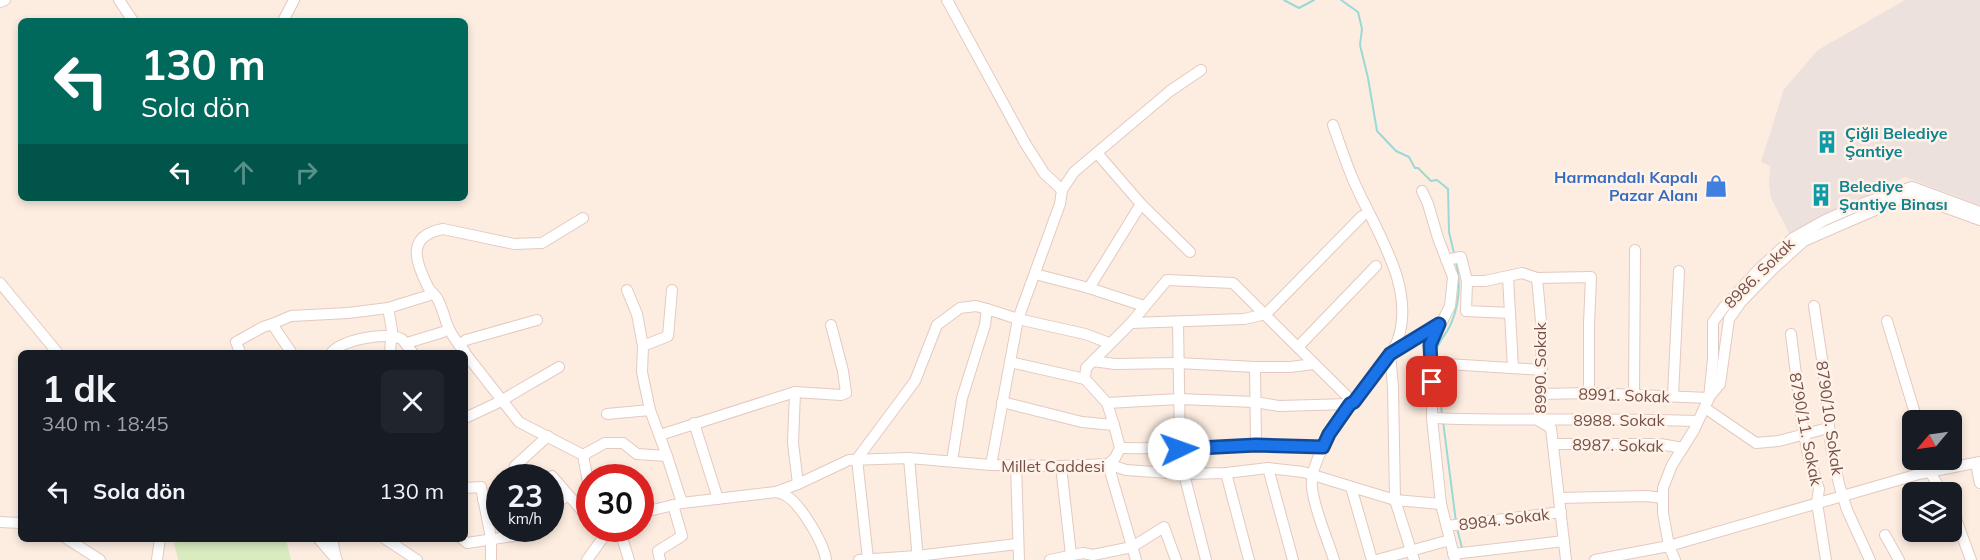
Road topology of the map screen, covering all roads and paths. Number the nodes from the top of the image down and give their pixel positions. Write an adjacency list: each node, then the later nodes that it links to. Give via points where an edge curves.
1 (5, 0): 5 (street)
2 (119, 0): 6 (street)
3 (294, 0): 7 (street)
4 (947, 0): 11 (street, via 1025,143 1044,173)
5 (0, 2)
6 (131, 18)
7 (285, 18)
8 (1200, 70): 10 (street)
9 (1333, 125): 61 (street, via 1402,294 1401,326)
10 (1097, 153): 11 (street, via 1074,172); 13 (street)
11 (1062, 190): 23 (street)
12 (1422, 191): 20 (street, via 1437,238)
13 (1142, 204): 19 (street); 28 (street)
14 (1980, 212): 84 (street, 8986. Sokak, via 1912,187 1864,203 1793,238 1732,292 1713,322)
15 (1362, 216): 37 (street)
16 (583, 218): 31 (street, via 542,243 514,244 443,229 432,231 420,239 415,249)
17 (1980, 220): 84 (street, 8986. Sokak, via 1914,196 1804,241 1741,302 1729,320 1720,384)
18 (1635, 250): 77 (street)
19 (1190, 252)
20 (1452, 259): 26 (street); 44 (street, via 1450,306)
21 (1376, 266): 51 (street)
22 (1679, 271): 78 (street)
23 (1035, 274): 28 (street); 38 (street)
24 (1508, 277): 25 (street, via 1522,273); 26 (street); 36 (street)
25 (1537, 278): 72 (street, 8990. Sokak); 75 (street, via 1591,277)
26 (1467, 281): 36 (street, via 1466,311)
27 (0, 283): 53 (street)
28 (1089, 288): 32 (street)
29 (627, 290): 50 (street)
30 (672, 290): 50 (street, via 668,336)
31 (430, 292): 34 (street); 46 (street); 58 (street, via 439,300)
32 (1144, 306): 37 (street, via 1167,280 1193,280 1233,283); 41 (street)
33 (1814, 306): 95 (street, 8790/10. Sokak)
34 (388, 308): 43 (street, via 291,316); 48 (street)
35 (987, 309): 38 (street); 108 (street, via 960,308 937,325 915,381); 109 (street, via 962,398)
36 (1510, 313): 71 (street)
37 (1266, 314): 42 (street); 51 (street)
38 (1018, 319): 49 (street); 64 (street)
39 (537, 320): 60 (street, via 466,340)
40 (1887, 321): 87 (street)
41 (1131, 322): 42 (street); 49 (street)
42 (1178, 322): 65 (street)
43 (272, 324): 54 (street, via 236,342); 55 (street)
44 (1439, 324): 61 (street); 66 (street, via 1430,345)
45 (831, 325): 74 (street, via 846,393)
46 (443, 332): 52 (street); 59 (street)
47 (1791, 333): 97 (street, 8790/11. Sokak)
48 (391, 336): 52 (street, via 402,339); 56 (street, via 353,340); 57 (street)
49 (1109, 343): 63 (street)
50 (643, 346): 86 (street, via 642,372)
51 (1298, 347): 67 (street)
52 (409, 348)
53 (55, 350)
54 (239, 350)
55 (290, 350)
56 (335, 350)
57 (390, 350)
58 (460, 350)
59 (460, 350)
60 (461, 350)
61 (1390, 354): 83 (street); 137 (street)
62 (468, 360): 85 (street)
63 (1093, 361): 65 (street); 73 (street, via 1086,368)
64 (1010, 362): 73 (street); 80 (street)
65 (1178, 363): 70 (street); 79 (street)
66 (1436, 363): 71 (street); 90 (street)
67 (1314, 364): 70 (street); 83 (street)
68 (468, 365): 85 (street)
69 (559, 367): 85 (street)
70 (1255, 367): 81 (street)
71 (1513, 368): 72 (street)
72 (1542, 370): 76 (street, 8990. Sokak)
73 (1085, 379): 82 (street)
74 (795, 392): 93 (street); 124 (street, via 793,443)
75 (1589, 393): 76 (street, 8991. Sokak); 77 (street, 8991. Sokak)
76 (1540, 394): 91 (street, 8990. Sokak)
77 (1634, 395): 78 (street, 8991. Sokak)
78 (1673, 396): 84 (street, 8991. Sokak)
79 (1179, 399): 81 (street); 82 (street); 104 (street)
80 (1002, 402): 94 (street, via 1082,422); 114 (street)
81 (1255, 402): 83 (street, via 1280,406); 100 (street)
82 (1107, 403): 94 (street)
83 (1352, 403): 101 (street)
84 (1707, 403): 92 (street, 8986. Sokak); 97 (street, via 1756,443)
85 (503, 404): 89 (street); 98 (street, via 519,422)
86 (650, 410): 88 (street); 96 (street)
87 (1914, 410)
88 (607, 414)
89 (468, 417)
90 (1432, 418): 91 (street, 8988. Sokak); 140 (street)
91 (1539, 421): 92 (street, 8988. Sokak); 99 (street, 8990. Sokak, via 1551,428)
92 (1697, 421): 103 (street, 8986. Sokak)
93 (694, 423): 96 (street); 136 (street)
94 (1114, 425): 102 (street)
95 (1828, 428): 97 (street); 130 (street, 8790/10. Sokak)
96 (660, 435): 106 (street)
97 (1804, 435): 138 (street, 8790/11. Sokak, via 1819,489)
98 (548, 436): 105 (street); 111 (street)
99 (1553, 444): 103 (street, 8987. Sokak, via 1660,444); 132 (street, 8990. Sokak)
100 (1256, 445): 101 (street); 104 (street)
101 (1323, 447): 121 (street)
102 (1120, 448): 104 (street); 113 (street)
103 (1683, 448): 133 (street, 8986. Sokak, via 1672,465)
104 (1179, 449)
105 (583, 455): 106 (street, via 605,444 623,443 638,454); 112 (street)
106 (668, 456): 139 (street)
107 (909, 458): 108 (street, Millet Caddesi); 109 (street, Millet Caddesi); 169 (street)
108 (857, 459): 124 (street, Millet Caddesi); 171 (street)
109 (952, 461): 114 (street, Millet Caddesi)
110 (1978, 463): 118 (street); 123 (street)
111 (517, 464)
112 (585, 464)
113 (1108, 464): 116 (street, Millet Caddesi); 120 (street, Millet Caddesi, via 1126,470); 164 (street)
114 (991, 465): 115 (street, Millet Caddesi)
115 (1017, 465): 116 (street, Millet Caddesi); 162 (street)
116 (1061, 466): 165 (street)
117 (1268, 468): 119 (street, Millet Caddesi); 121 (street, Millet Caddesi); 187 (street)
118 (1930, 472): 122 (street); 130 (street)
119 (1226, 473): 120 (street, Millet Caddesi); 186 (street)
120 (1184, 474): 185 (street)
121 (1313, 475): 125 (street, Millet Caddesi); 188 (street, via 1315,500)
122 (1936, 482)
123 (1980, 483)
124 (798, 484): 128 (street, Millet Caddesi)
125 (1351, 487): 137 (street, Millet Caddesi); 189 (street)
126 (468, 488): 134 (street, via 481,487)
127 (564, 492): 129 (street)
128 (776, 492): 136 (street, Millet Caddesi); 180 (street, via 786,495 803,513)
129 (567, 496): 131 (street); 141 (street)
130 (1842, 496): 138 (street); 195 (street, 8790/10. Sokak)
131 (564, 498)
132 (1559, 498): 133 (street); 143 (street, 8990. Sokak)
133 (1663, 498): 163 (street, 8986. Sokak)
134 (483, 500): 135 (street); 144 (street)
135 (486, 500)
136 (718, 500): 139 (street, Millet Caddesi)
137 (1395, 500): 140 (street, Millet Caddesi); 167 (street)
138 (1817, 503): 163 (street); 194 (street, 8790/11. Sokak)
139 (677, 504): 142 (street, Millet Caddesi); 179 (street, via 682,536 658,551)
140 (1441, 504): 147 (street)
141 (576, 505)
142 (654, 510)
143 (1561, 512): 147 (street, 8984. Sokak); 152 (street, 8990. Sokak)
144 (486, 514)
145 (0, 522): 146 (street)
146 (18, 523)
147 (1453, 525): 150 (street)
148 (1885, 535): 196 (street)
149 (486, 539): 158 (street)
150 (1450, 540): 166 (street); 167 (street)
151 (1962, 540): 172 (street)
152 (1564, 541): 166 (street); 191 (street, 8990. Sokak)
153 (72, 542): 173 (street)
154 (159, 542): 174 (street)
155 (322, 542): 170 (street)
156 (333, 542): 170 (street)
157 (389, 542): 175 (street)
158 (466, 542)
159 (491, 542): 176 (street)
160 (599, 542): 177 (street)
161 (617, 542): 178 (street)
162 (1017, 544): 169 (street); 181 (street)
163 (1669, 546): 192 (street); 193 (street, 8986. Sokak)
164 (1131, 547): 168 (street); 183 (street); 184 (street, via 1164,527)
165 (1071, 555): 168 (street, via 1083,553); 182 (street)
166 (1458, 555)
167 (1413, 556): 190 (street)
168 (1094, 557)
169 (918, 558): 171 (street)
170 (337, 559)
171 (864, 559)
172 (1968, 559)
173 (100, 560)
174 (157, 560)
175 (417, 560)
176 (491, 560)
177 (587, 560)
178 (629, 560)
179 (660, 560)
180 (826, 560)
181 (1019, 560)
182 (1050, 560)
183 (1136, 560)
184 (1176, 560)
185 (1206, 560)
186 (1249, 560)
187 (1293, 560)
188 (1334, 560)
189 (1372, 560)
190 (1377, 560)
191 (1566, 560)
192 (1595, 560)
193 (1676, 560)
194 (1826, 560)
195 (1870, 560)
196 (1899, 560)

